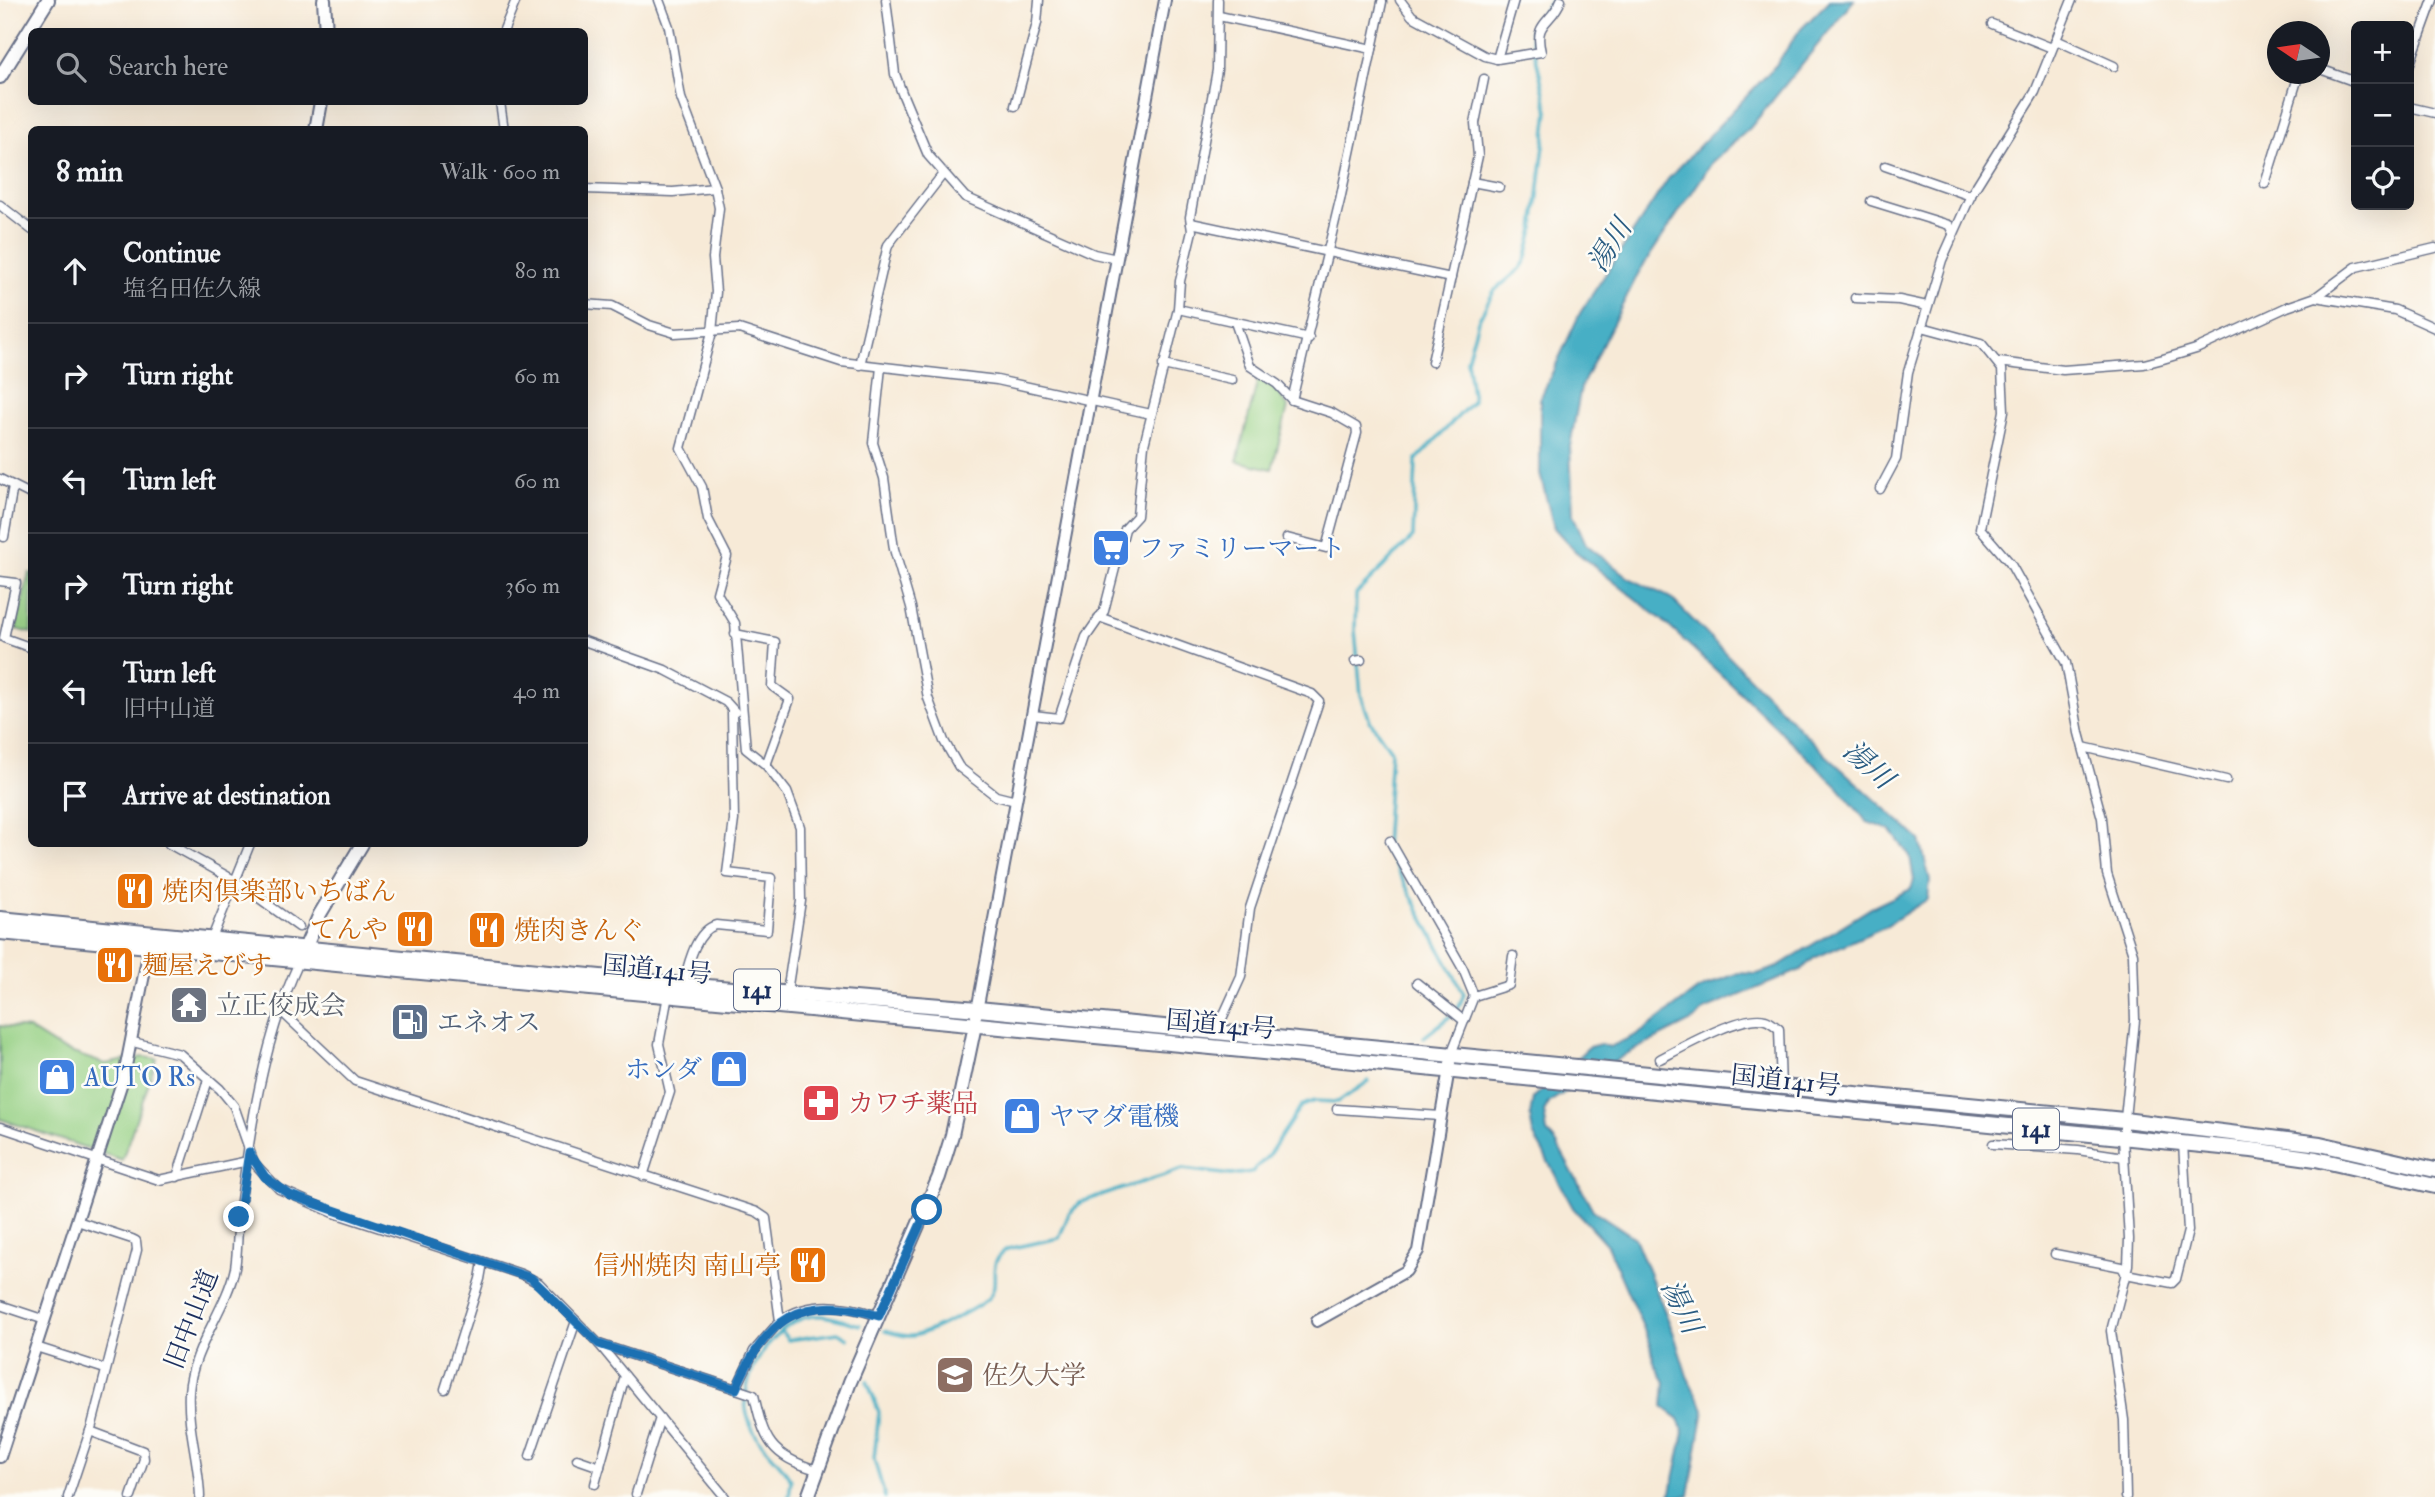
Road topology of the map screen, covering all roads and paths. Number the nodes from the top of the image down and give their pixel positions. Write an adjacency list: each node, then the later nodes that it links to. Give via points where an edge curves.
1 (48, 0): 17 (main road)
2 (324, 0): 18 (main road)
3 (516, 0): 19 (street)
4 (659, 0): 43 (street, via 681,98)
5 (886, 0): 39 (street, via 895,74 928,155)
6 (1039, 0): 33 (street)
7 (1165, 0): 53 (street)
8 (1218, 0): 15 (street)
9 (1399, 0): 24 (street, via 1412,16 1438,32)
10 (1514, 0): 24 (street)
11 (1561, 0): 24 (street, via 1541,26 1541,52)
12 (2072, 0): 21 (street)
13 (2433, 0): 23 (street)
14 (1382, 2): 22 (street)
15 (1219, 16): 22 (street); 48 (street, via 1217,70)
16 (1992, 24): 21 (street)
17 (31, 28)
18 (326, 28)
19 (505, 28)
20 (28, 32): 27 (main road)
21 (2054, 44): 25 (street); 45 (street, via 2035,92)
22 (1372, 49): 52 (street)
23 (2414, 52)
24 (1497, 59)
25 (2115, 66)
26 (2330, 73): 29 (street)
27 (0, 77)
28 (1484, 79): 40 (street, via 1475,123 1478,156)
29 (2351, 80)
30 (2296, 84): 41 (street)
31 (320, 105): 36 (main road)
32 (500, 105): 37 (street)
33 (1015, 106)
34 (2414, 108): 35 (street)
35 (2435, 113)
36 (317, 126)
37 (503, 126)
38 (1885, 166): 45 (street)
39 (943, 174): 53 (street, via 965,197 1094,254); 67 (street, via 888,245)
40 (1472, 182): 42 (street); 54 (street)
41 (2265, 184)
42 (1499, 187)
43 (715, 188): 44 (street, via 673,192); 63 (street, via 719,208)
44 (588, 189)
45 (1971, 196): 50 (street)
46 (1871, 201): 50 (street, via 1949,225)
47 (0, 205): 49 (street)
48 (1191, 223): 52 (street); 59 (street)
49 (28, 227)
50 (1953, 233): 58 (street)
51 (2435, 248): 55 (street, via 2356,267)
52 (1328, 252): 54 (street); 64 (street)
53 (1117, 259): 72 (street)
54 (1451, 278): 65 (street)
55 (2316, 297): 62 (street, via 2395,310); 66 (street, via 2196,349 2144,364 2063,370)
56 (1855, 298): 58 (street)
57 (588, 304): 63 (street, via 623,310 675,333)
58 (1927, 306): 61 (street)
59 (1178, 309): 60 (street); 68 (street)
60 (1235, 322): 64 (street); 71 (street, via 1250,366 1278,384)
61 (1922, 327): 66 (street, via 1971,338); 76 (street, via 1908,372 1896,459)
62 (2435, 328)
63 (712, 332): 67 (street, via 739,330 823,358); 82 (street, via 681,449 702,487 708,519 727,556 717,593 735,623)
64 (1309, 338): 71 (street)
65 (1432, 362)
66 (1999, 362): 87 (street, via 2004,411 1980,528 2010,563 2061,652)
67 (860, 365): 69 (street)
68 (1163, 365): 70 (street); 73 (street)
69 (881, 367): 72 (street, via 997,380); 90 (street, via 873,443 928,698 959,767 996,796)
70 (1232, 380)
71 (1292, 400): 79 (street, via 1349,422 1357,433 1326,548)
72 (1091, 402): 73 (street); 86 (street)
73 (1151, 414): 81 (street, via 1137,516 1125,529)
74 (0, 479): 75 (street)
75 (13, 486): 77 (street); 78 (street)
76 (1880, 489)
77 (28, 493)
78 (4, 537)
79 (1287, 538)
80 (0, 581): 84 (street, via 16,583 4,638)
81 (1099, 617): 86 (street, via 1086,637 1059,718); 113 (street, via 1317,696 1319,701 1250,908 1241,977)
82 (735, 634): 85 (street); 88 (street, via 775,642 772,687 790,699)
83 (588, 642): 85 (street, via 665,670)
84 (28, 647)
85 (737, 712): 88 (street, via 746,749); 105 (street, via 734,820 727,873 771,878 767,930 709,927 694,948)
86 (1033, 715): 90 (street)
87 (2083, 747): 89 (street); 122 (street, via 2102,818 2107,874 2127,932 2135,976)
88 (766, 765): 106 (street, via 787,792 800,827 801,901)
89 (2227, 780)
90 (1016, 801): 109 (street)
91 (1390, 841): 108 (street)
92 (182, 847): 95 (street)
93 (249, 847): 95 (street)
94 (360, 847): 101 (main road, 旧中山道)
95 (234, 880): 97 (street); 99 (street)
96 (0, 919): 100 (highway, 国道141号 / 141)
97 (299, 927)
98 (0, 932): 100 (highway, 国道141号 / 141)
99 (212, 937): 100 (highway, 国道141号 / 141); 101 (highway, 国道141号 / 141)
100 (151, 940): 103 (highway, 国道141号 / 141); 114 (street)
101 (305, 948): 103 (main road, 旧中山道); 105 (highway, 国道141号 / 141)
102 (1513, 956): 108 (street, via 1508,985)
103 (299, 962): 107 (highway, 国道141号 / 141); 110 (street, 旧中山道)
104 (1417, 984): 111 (street)
105 (683, 985): 106 (highway, 国道141号 / 141)
106 (788, 992): 109 (highway, 国道141号 / 141)
107 (668, 995): 112 (highway, 国道141号 / 141); 131 (street, via 659,1044 670,1092)
108 (1474, 996): 111 (street)
109 (978, 1009): 112 (street); 113 (highway, 国道141号 / 141)
110 (280, 1010): 127 (street, 旧中山道, via 257,1100); 131 (street, via 355,1081)
111 (1458, 1015): 115 (street)
112 (975, 1025): 117 (highway, 国道141号 / 141); 139 (main road, via 944,1163)
113 (1216, 1034): 115 (highway, 国道141号 / 141)
114 (133, 1042): 118 (street, via 180,1054); 129 (street)
115 (1451, 1055): 117 (street); 119 (highway, 国道141号 / 141)
116 (1660, 1059): 119 (street, via 1703,1036 1748,1020 1765,1020 1779,1029)
117 (1449, 1071): 121 (street); 124 (highway, 国道141号 / 141)
118 (208, 1080): 127 (street, via 234,1105); 132 (street)
119 (1781, 1088): 122 (highway, 国道141号 / 141)
120 (1337, 1109): 121 (street)
121 (1441, 1116): 143 (street, via 1422,1238 1413,1261 1406,1271)
122 (2124, 1120): 124 (street); 130 (highway, 国道141号 / 141, via 2287,1139)
123 (0, 1127): 129 (street)
124 (2123, 1138): 125 (highway, 国道141号 / 141); 128 (street)
125 (2183, 1143): 133 (highway, 国道141号 / 141, via 2316,1160); 137 (street, via 2188,1231 2176,1279 2168,1284)
126 (1993, 1144): 128 (street)
127 (249, 1156): 132 (street); 136 (street, via 265,1177 290,1195); 165 (street, 旧中山道, via 233,1276 195,1363 189,1388)
128 (2124, 1157): 137 (street, via 2129,1239)
129 (98, 1160): 132 (street, via 159,1181); 134 (street)
130 (2435, 1170)
131 (643, 1176): 142 (street, via 763,1214 769,1228)
132 (177, 1177)
133 (2435, 1186)
134 (77, 1221): 140 (street); 146 (street, via 132,1239 137,1245)
135 (2055, 1254): 137 (street, via 2122,1267)
136 (483, 1262): 141 (street, via 531,1278); 148 (street)
137 (2126, 1274): 168 (street, via 2111,1331 2124,1420)
138 (0, 1305): 140 (street)
139 (879, 1316): 142 (street, via 845,1307 814,1307); 158 (main road)
140 (45, 1320): 145 (street)
141 (576, 1321): 144 (street); 151 (street)
142 (780, 1321): 149 (street, via 754,1351)
143 (1317, 1321)
144 (599, 1344): 147 (street); 149 (street)
145 (36, 1347): 146 (street); 155 (street)
146 (105, 1370): 153 (street)
147 (625, 1376): 152 (street); 157 (street)
148 (445, 1389)
149 (738, 1390): 158 (street, via 752,1394 758,1421 771,1443 790,1460)
150 (537, 1401): 151 (street)
151 (548, 1404): 154 (street)
152 (660, 1418): 160 (street); 166 (street)
153 (90, 1431): 163 (street); 164 (street, via 144,1451)
154 (530, 1456)
155 (0, 1457)
156 (578, 1459): 157 (street)
157 (600, 1467): 161 (street)
158 (817, 1469): 167 (main road)
159 (629, 1480): 160 (street)
160 (640, 1483): 162 (street)
161 (595, 1484)
162 (636, 1494)
163 (68, 1497)
164 (131, 1497)
165 (200, 1497)
166 (724, 1497)
167 (808, 1497)
168 (2126, 1497)

